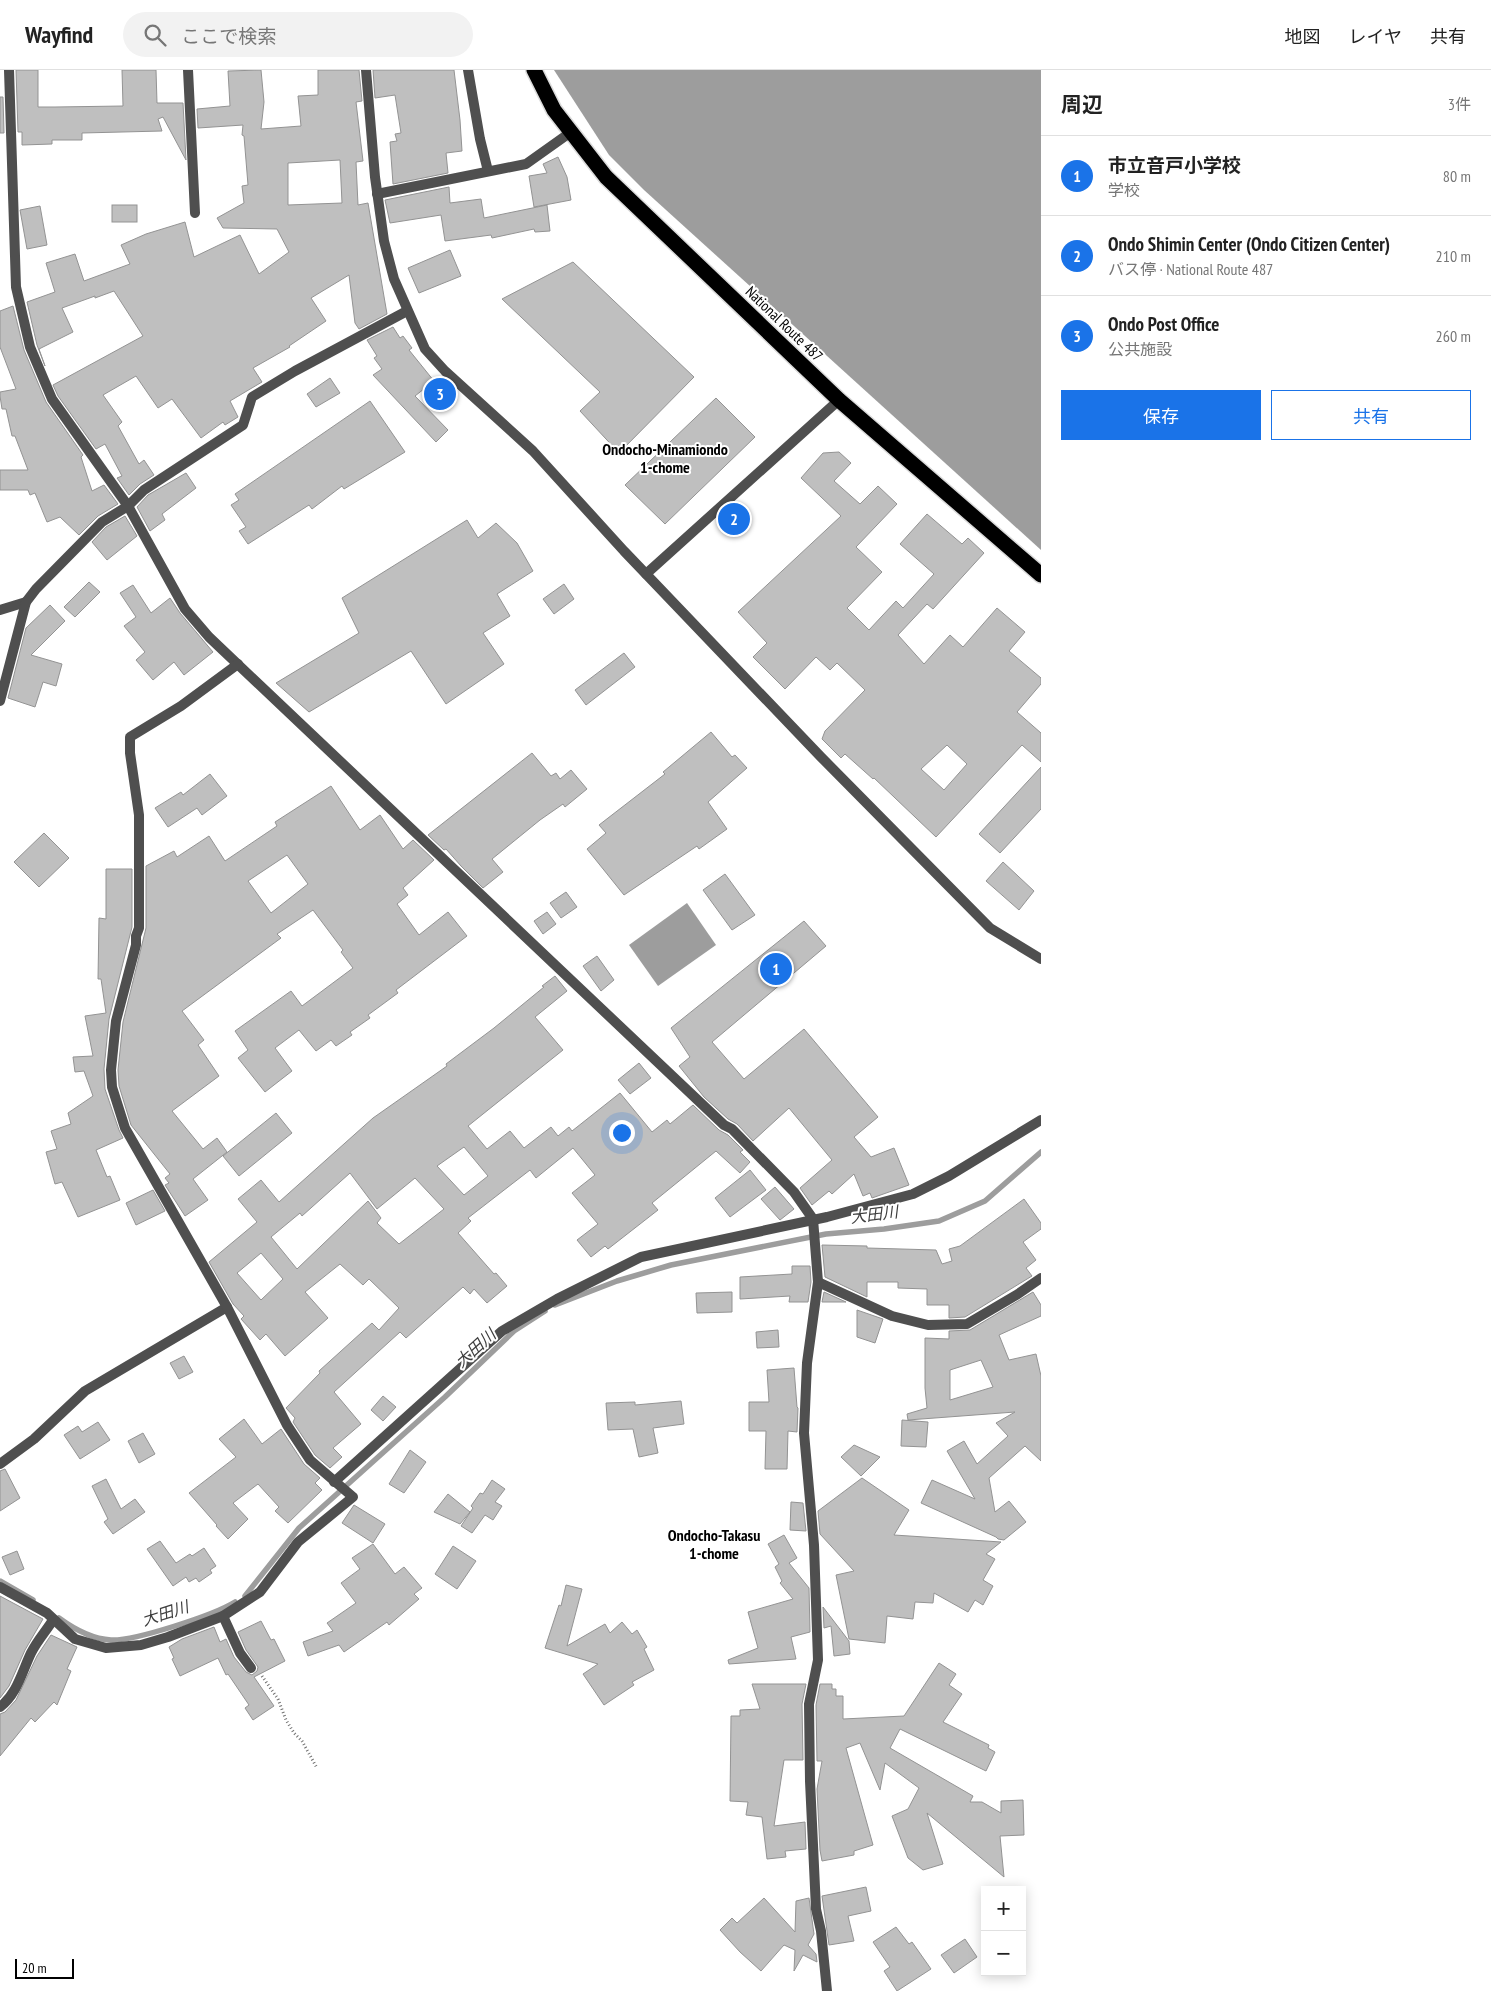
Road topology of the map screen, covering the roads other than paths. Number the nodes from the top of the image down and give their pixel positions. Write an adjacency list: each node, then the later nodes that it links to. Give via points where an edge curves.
1 (9, 70): 12 (street, via 16,286 30,347 52,400)
2 (188, 70): 9 (street)
3 (366, 70): 8 (street)
4 (468, 70): 7 (street)
5 (534, 70): 6 (highway, National Route 487, via 554,110)
6 (571, 132): 7 (street, via 526,164); 11 (highway, National Route 487, via 606,177)
7 (488, 171): 8 (street)
8 (377, 194): 10 (street, via 384,241)
9 (195, 213)
10 (407, 312): 12 (street, via 252,396 243,425 144,490); 13 (street, via 426,349 445,371 533,451)
11 (839, 400): 13 (street); 14 (highway, National Route 487)
12 (128, 506): 15 (street, via 102,522); 17 (street, via 185,609)
13 (646, 574): 19 (street, via 990,928)
14 (1041, 575)
15 (26, 602): 16 (street); 18 (street)
16 (0, 610)
17 (238, 664): 21 (street, via 724,1125 732,1129 794,1192); 24 (street, via 181,706 130,737 139,815 139,928 116,1021 111,1070 112,1087 125,1128)
18 (0, 702)
19 (1041, 959)
20 (1041, 1120): 21 (street, via 913,1194)
21 (813, 1219): 23 (street); 26 (street, via 641,1256 557,1299 502,1331)
22 (1041, 1278): 23 (street, via 967,1324 928,1325 892,1316)
23 (818, 1282): 32 (street, via 807,1363 804,1433 814,1545 818,1660 809,1704 810,1781 816,1910)
24 (226, 1307): 25 (street, via 84,1392 34,1439); 26 (street, via 287,1425 310,1460)
25 (0, 1464)
26 (334, 1482): 28 (street, via 353,1497 298,1542 260,1592)
27 (0, 1587): 29 (street, via 47,1613)
28 (223, 1616): 29 (street, via 141,1645 106,1648 75,1639); 30 (street, via 240,1653)
29 (53, 1620): 31 (street, via 32,1651 18,1686 8,1702)
30 (251, 1668)
31 (0, 1707)
32 (827, 1991)

